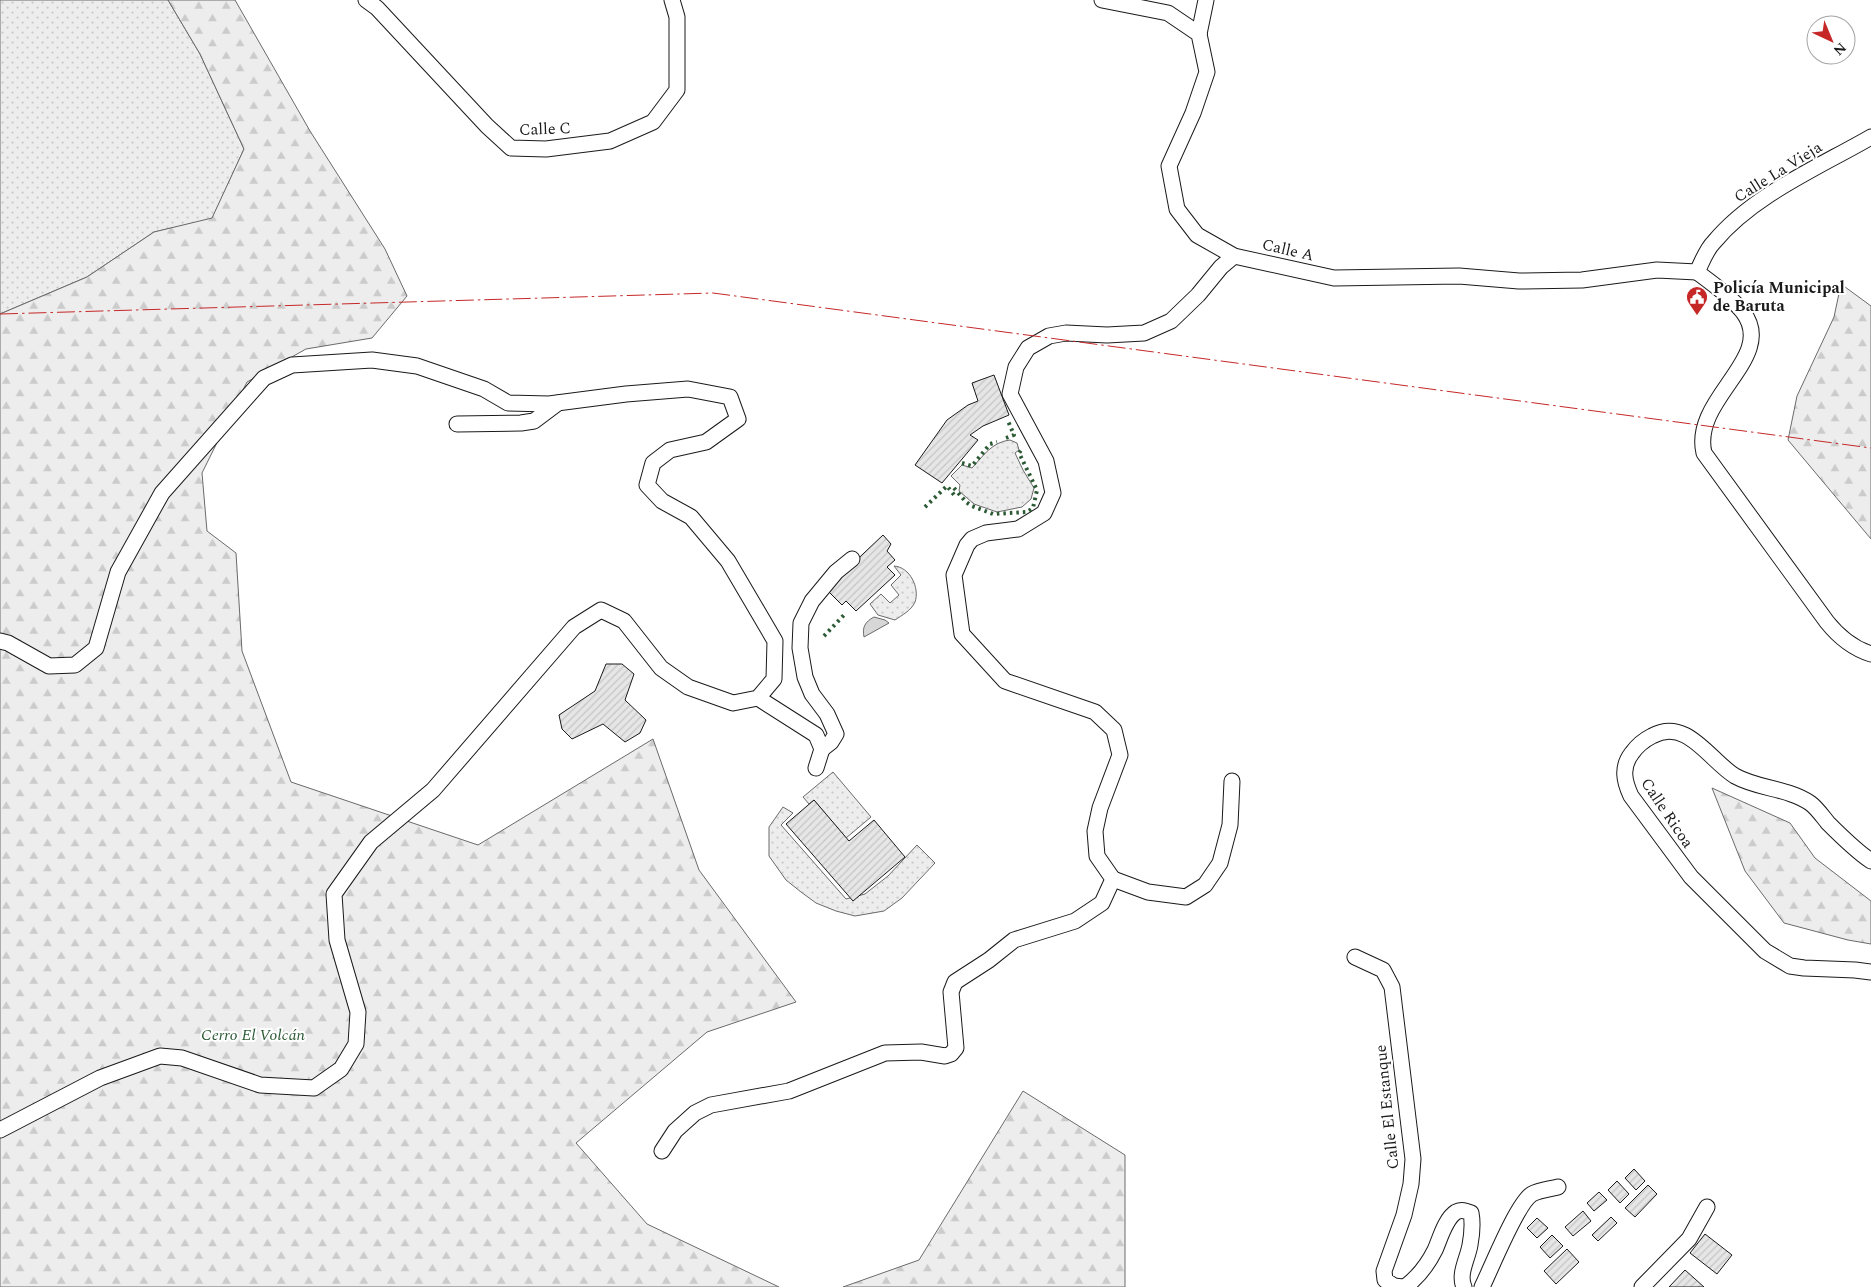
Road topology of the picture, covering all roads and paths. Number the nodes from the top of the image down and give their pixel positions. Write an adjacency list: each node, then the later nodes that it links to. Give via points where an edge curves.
1 (366, 0): 2 (street, Calle C, via 511,148 546,149 610,141 653,122 677,90 678,17)
2 (672, 0)
3 (1102, 0): 5 (street, via 1168,13)
4 (1206, 0): 5 (street)
5 (1199, 34): 7 (street, Calle A, via 1207,72 1170,166 1177,209 1196,236)
6 (1871, 137): 8 (street, Calle La Vieja, via 1803,174 1735,219 1712,243)
7 (1234, 256): 8 (street, Calle A, via 1334,278 1459,276 1519,281 1582,280 1657,270); 19 (street, via 1171,321 1144,333 1049,336 1028,348 1016,367 1010,394 1046,461 1053,492 1044,513 1018,529 986,533 972,539 954,576 962,634 1005,681 1094,712 1114,730 1120,755 1094,831 1097,856)
8 (1697, 272): 13 (street, via 1732,299 1752,332 1750,351 1710,412 1701,440 1704,453 1826,622 1846,642)
9 (558, 403): 10 (street, via 534,421); 12 (street, via 508,403 484,389 417,366 372,360 292,365 264,378 162,493 118,572 96,648 75,665 49,666); 14 (street, via 688,389 730,397 738,420 706,442 670,450 652,463 647,486 662,501 692,517 716,546 775,641 774,679)
10 (457, 424)
11 (852, 559): 15 (street, via 836,572 812,601 801,623 800,648 805,676 836,734)
12 (0, 641)
13 (1871, 654)
14 (758, 698): 15 (street, via 816,735); 22 (street, via 733,703 688,688 661,668 624,621 601,610 574,627 433,790 371,842 334,894 337,940 358,1012 356,1044 341,1069 314,1088 260,1086 182,1058 160,1056 100,1078)
15 (822, 748): 16 (street)
16 (816, 768)
17 (1232, 781): 19 (street, via 1230,825 1220,863 1205,885 1186,897 1148,892)
18 (1871, 861): 21 (street, Calle Ricoa, via 1810,803 1737,777 1682,732 1659,732 1638,745 1625,764 1626,785 1632,796 1690,877 1765,951 1790,966)
19 (1113, 879): 23 (street, via 1102,903 1075,921 1014,940 955,982 951,992 956,1048 951,1054 885,1053 789,1091 711,1105 695,1113 675,1131)
20 (1355, 957): 26 (street, Calle El Estanque, via 1383,970 1392,987 1395,1005 1413,1159 1404,1215 1384,1271 1385,1280 1394,1286)
21 (1871, 972)
22 (0, 1130)
23 (662, 1151)
24 (1558, 1186): 28 (street, via 1531,1195 1519,1210)
25 (1707, 1207): 29 (street, via 1689,1239)
26 (1404, 1287): 27 (street, Calle El Estanque, via 1413,1281 1433,1253 1449,1220 1462,1210 1471,1213 1473,1222 1461,1281)
27 (1464, 1287)
28 (1482, 1287)
29 (1642, 1287)

